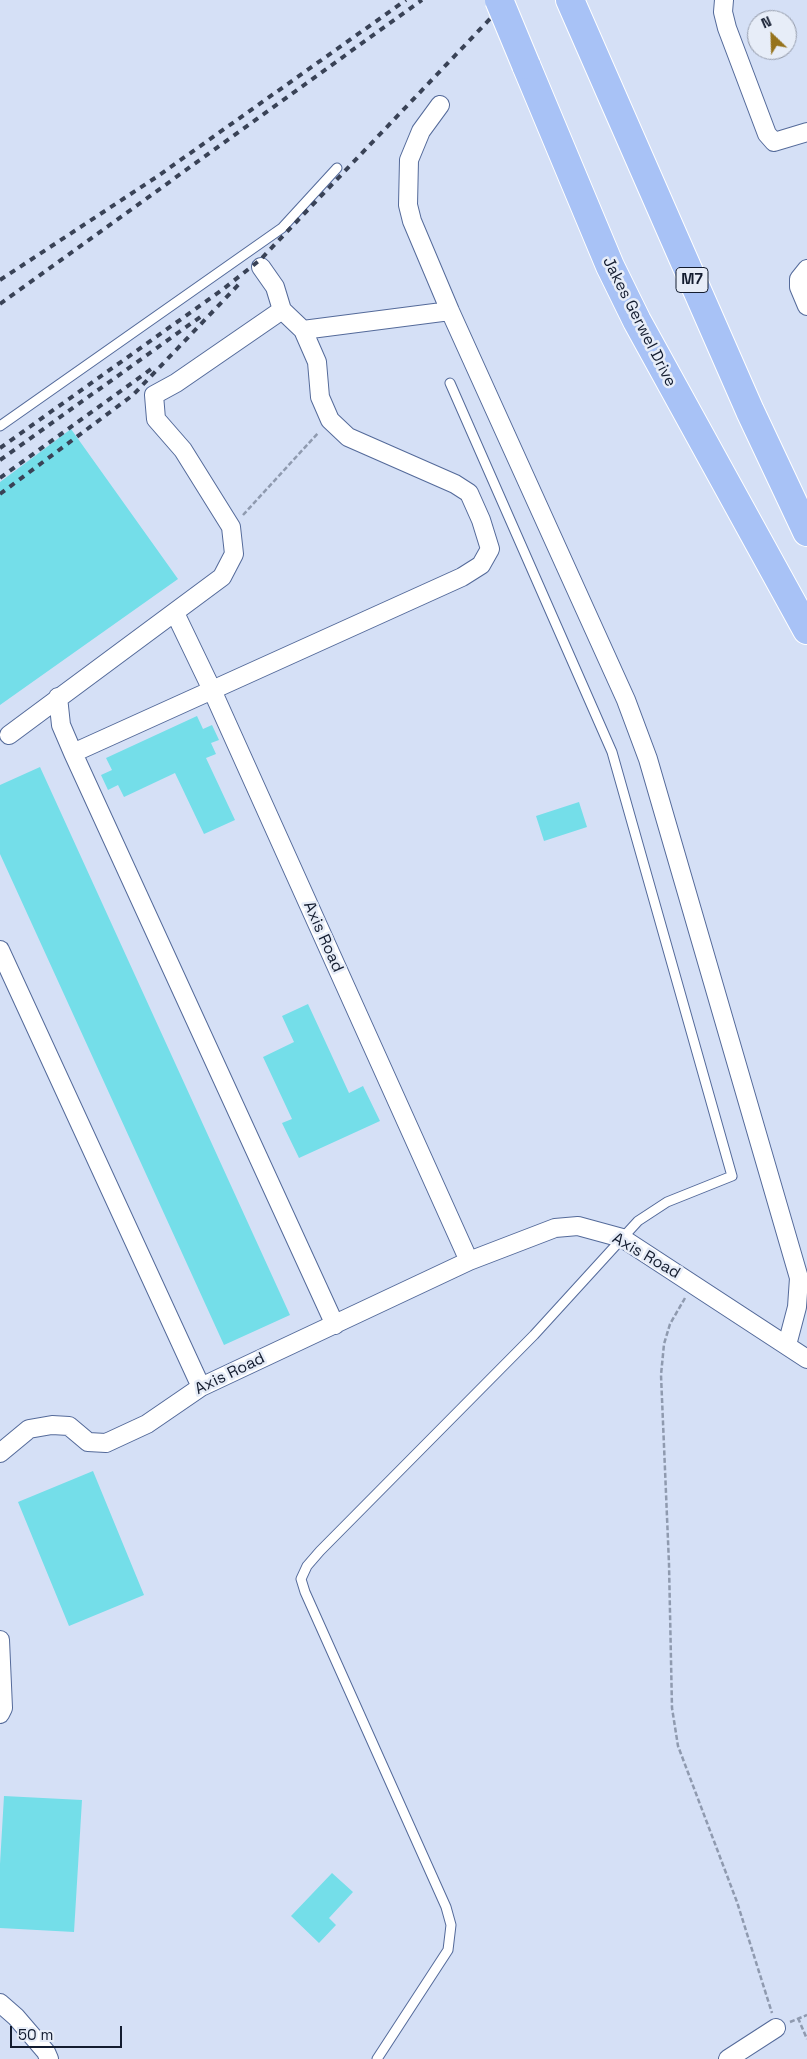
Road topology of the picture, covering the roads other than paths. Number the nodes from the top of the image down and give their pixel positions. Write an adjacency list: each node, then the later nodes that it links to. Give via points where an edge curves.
1 (499, 0): 17 (highway, Jakes Gerwel Drive, bridge, via 632,312)
2 (570, 0): 15 (highway, M7)
3 (724, 0): 5 (street, via 727,28 767,134 774,142)
4 (440, 105): 11 (street, via 415,142 409,160 408,195 417,235)
5 (807, 132)
6 (337, 168): 14 (lane, via 282,228)
7 (261, 267): 10 (street, via 275,287)
8 (807, 269): 9 (street, via 799,287)
9 (807, 306)
10 (282, 310): 12 (street); 16 (street, via 154,395 156,419 183,450 231,527 234,554 222,577)
11 (450, 311): 12 (street); 25 (street, via 638,728 742,1085)
12 (303, 330): 18 (street, via 317,362 320,397 330,420 348,437 455,484 469,494 490,549 481,564 462,577)
13 (450, 383): 23 (lane, via 612,752 732,1176 667,1202 638,1221)
14 (0, 426)
15 (807, 532)
16 (175, 613): 18 (street, Axis Road); 19 (street)
17 (807, 630)
18 (212, 690): 21 (street); 24 (street, Axis Road)
19 (58, 697): 20 (street); 21 (street, via 61,725)
20 (9, 735)
21 (73, 753): 26 (street)
22 (0, 950): 29 (street)
23 (622, 1238): 24 (street, Axis Road, via 578,1226 555,1228); 27 (street, Axis Road); 36 (lane, via 534,1335 320,1551 301,1578 446,1908 451,1926 448,1950)
24 (469, 1261): 26 (street, Axis Road)
25 (803, 1276): 27 (street)
26 (335, 1325): 29 (street, Axis Road)
27 (788, 1345): 28 (street, Axis Road)
28 (807, 1359)
29 (201, 1387): 30 (street, Axis Road, via 147,1424 106,1444 88,1442 69,1426 52,1425 29,1429)
30 (0, 1453)
31 (0, 1640): 32 (street)
32 (0, 1714)
33 (0, 2003): 35 (street, via 16,2017)
34 (776, 2028): 37 (street)
35 (49, 2059)
36 (377, 2059)
37 (728, 2059)

